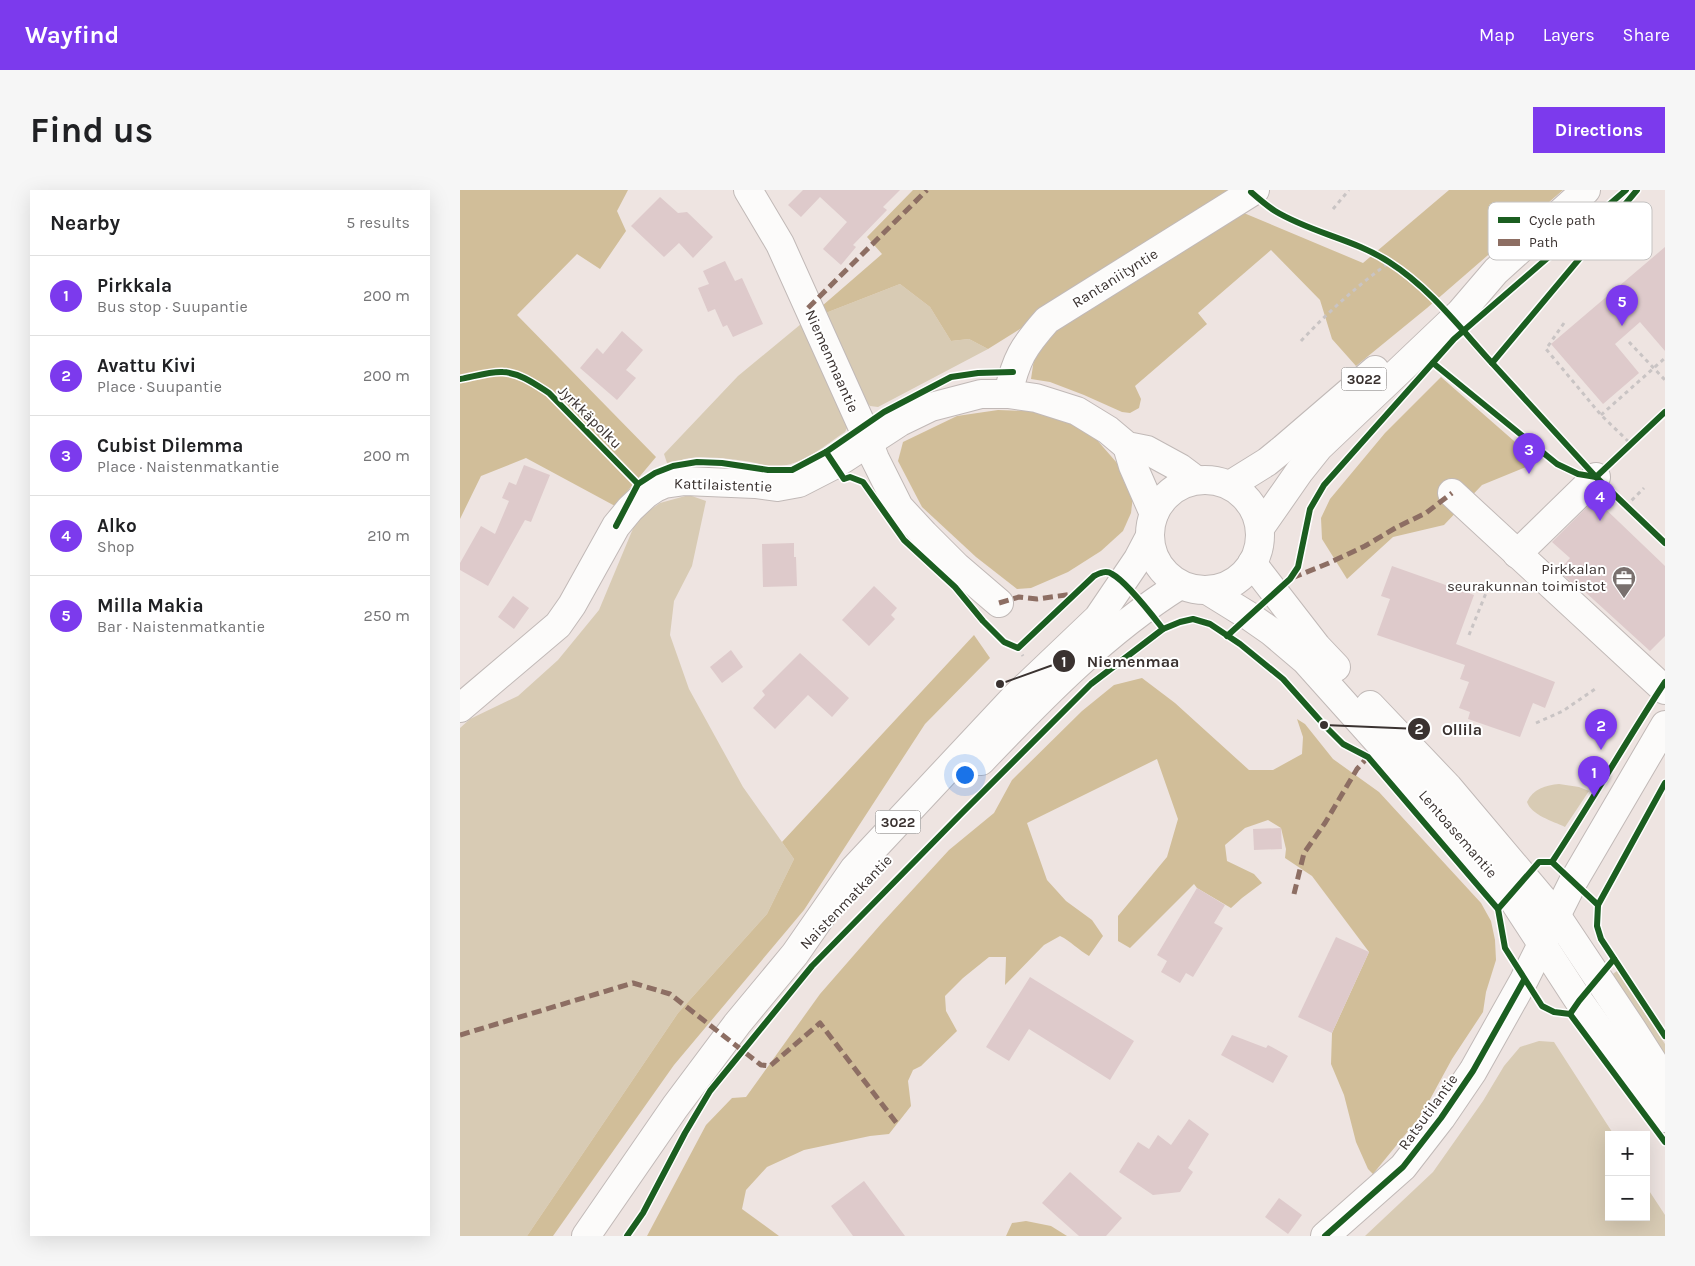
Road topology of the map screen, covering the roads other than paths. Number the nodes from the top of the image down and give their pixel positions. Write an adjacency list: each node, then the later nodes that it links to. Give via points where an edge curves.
1 (748, 190): 8 (main road, Niemenmaantie, via 780,244)
2 (1255, 190): 7 (main road, Rantaniityntie, via 1047,320 1022,351)
3 (1586, 190): 4 (main road, 3022)
4 (1573, 202)
5 (1508, 260): 6 (main road, 3022)
6 (1496, 271): 12 (main road, 3022, via 1450,304 1267,462); 15 (main road, 3022, via 1460,312 1319,447)
7 (1008, 394): 8 (main road, via 980,394 931,407); 9 (main road, via 1036,398 1077,411)
8 (868, 442): 20 (main road, Niemenmaantie, via 899,506 957,567); 22 (main road, Kattilaistentie, via 799,483 777,487 685,481 655,488 616,526 558,625)
9 (1127, 446): 11 (main road, via 1147,450); 14 (main road)
10 (1596, 477): 16 (main road)
11 (1196, 480): 12 (main road, 3022); 14 (main road, 3022, via 1169,492)
12 (1230, 485): 15 (main road, 3022, via 1255,510)
13 (1452, 494): 16 (main road)
14 (1151, 526): 18 (main road, via 1151,549 1160,567); 26 (main road, Naistenmatkantie / 3022, via 1138,559 1098,618 1014,698 854,869)
15 (1260, 528): 17 (main road, 3022, via 1260,546)
16 (1517, 554): 21 (main road)
17 (1252, 563): 19 (main road, 3022, via 1248,571 1233,583); 24 (main road, Lentoasemantie, via 1317,647 1448,787)
18 (1180, 585): 19 (main road, 3022); 26 (main road, Naistenmatkantie / 3022, via 1139,612 1082,660 953,790 837,914)
19 (1207, 590): 25 (main road, Lentoasemantie, via 1264,626 1305,660 1510,895)
20 (999, 603)
21 (1665, 690)
22 (460, 708)
23 (1665, 725): 24 (main road, Ratsutilantie)
24 (1556, 915): 25 (main road, Ratsutilantie); 27 (main road, Lentoasemantie)
25 (1543, 945): 28 (main road, Lentoasemantie, via 1579,1001); 30 (main road, Ratsutilantie, via 1473,1071 1441,1118 1403,1167)
26 (794, 954): 29 (main road, Naistenmatkantie / 3022, via 675,1107)
27 (1665, 1081)
28 (1665, 1118)
29 (586, 1236)
30 (1325, 1236)

